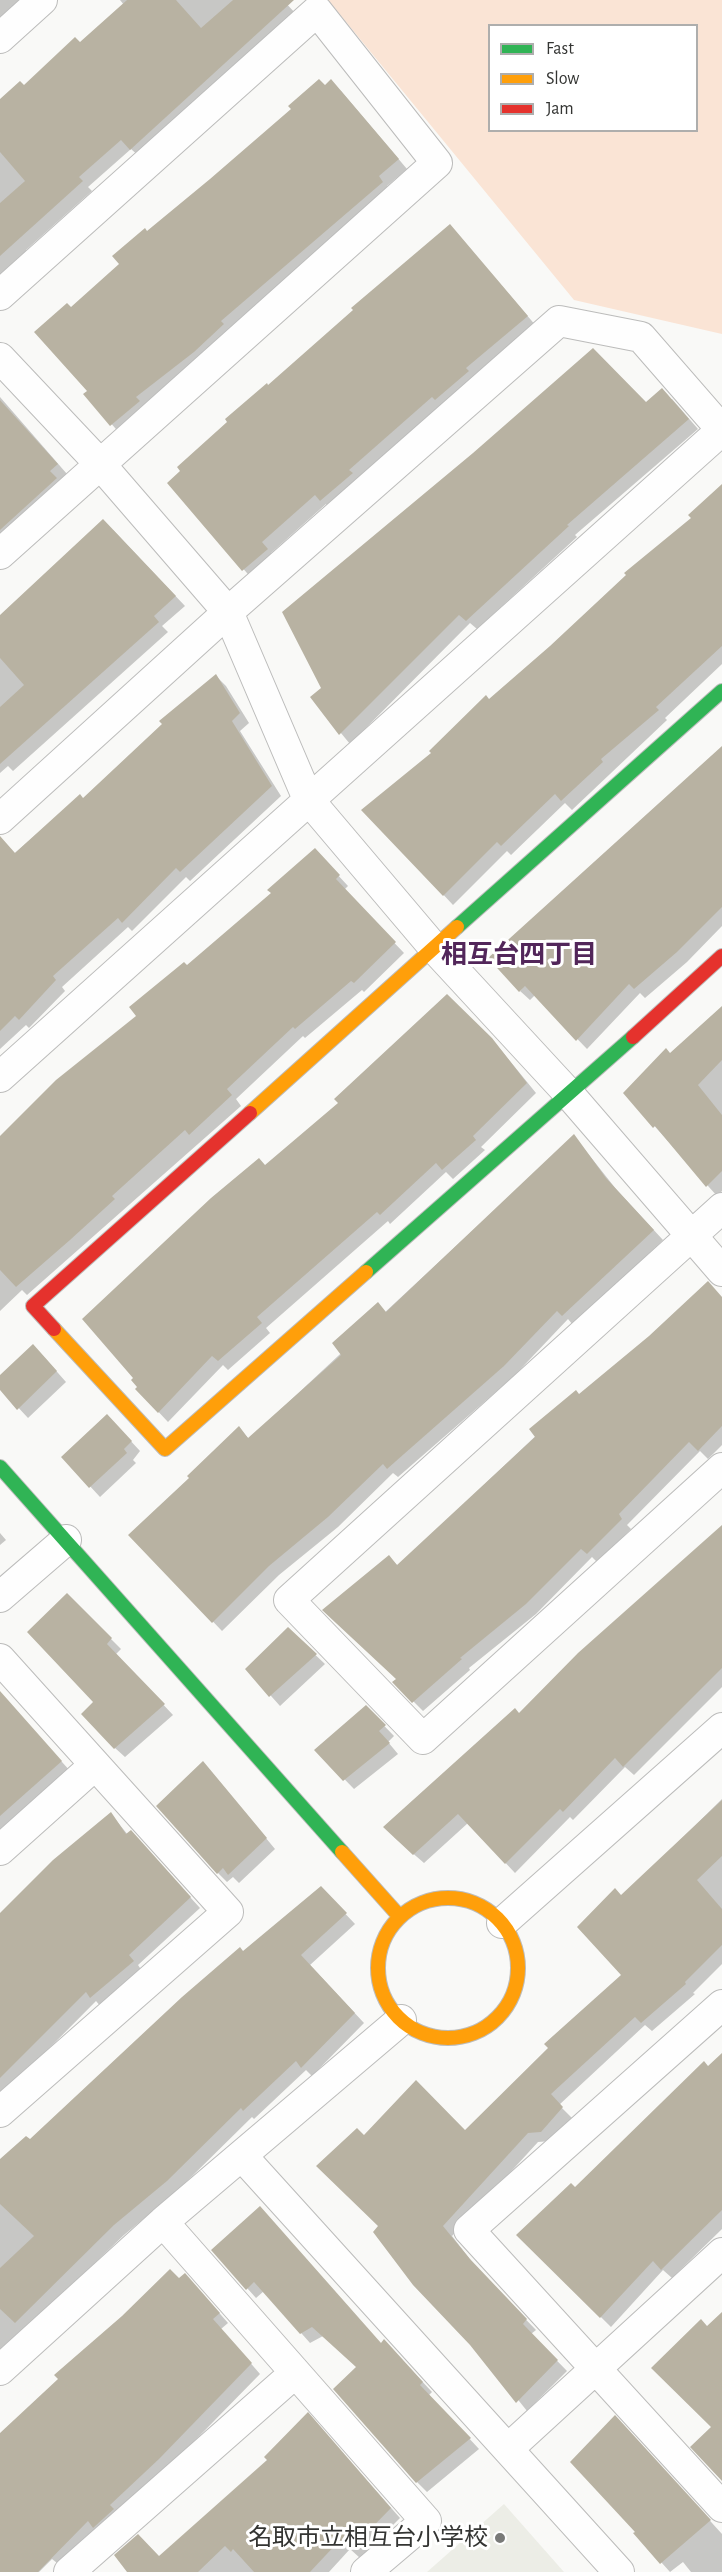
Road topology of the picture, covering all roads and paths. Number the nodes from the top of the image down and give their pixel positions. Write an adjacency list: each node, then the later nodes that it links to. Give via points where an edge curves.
1 (42, 0): 2 (street)
2 (0, 38)
3 (0, 295): 6 (street, via 317,11 437,164)
4 (0, 358): 6 (street)
5 (722, 430): 8 (street, via 641,337 558,321); 10 (street)
6 (100, 464): 7 (street); 8 (street)
7 (0, 554)
8 (228, 612): 10 (street); 11 (street)
9 (722, 691): 12 (street)
10 (308, 799): 12 (street); 14 (street)
11 (0, 819)
12 (435, 949): 15 (street); 15 (street, via 33,1306 165,1449)
13 (722, 956): 15 (street)
14 (0, 1077)
15 (569, 1094): 17 (street)
16 (722, 1208): 17 (street)
17 (691, 1235): 18 (street); 20 (street, via 289,1600 423,1739)
18 (722, 1270)
19 (0, 1467): 21 (street)
20 (722, 1468)
21 (66, 1540): 22 (street); 27 (street)
22 (0, 1597)
23 (0, 1659): 25 (street)
24 (722, 1728): 28 (street)
25 (95, 1764): 26 (street); 31 (street, via 228,1912)
26 (0, 1850)
27 (400, 1917): 28 (street, via 419,1904 441,1898 464,1899 485,1908); 30 (street, via 385,1936 379,1957 379,1980 387,2002)
28 (502, 1923): 30 (street, via 514,1943 518,1966 515,1989 505,2010 488,2026 466,2036 443,2038 421,2032)
29 (722, 2005): 35 (street, via 469,2230)
30 (401, 2020): 32 (street)
31 (0, 2112)
32 (242, 2156): 33 (street); 38 (street)
33 (163, 2222): 36 (street); 37 (street)
34 (722, 2253): 35 (street)
35 (594, 2369): 38 (street); 39 (street)
36 (0, 2370)
37 (295, 2373): 40 (street); 41 (street, via 426,2521)
38 (509, 2448): 42 (street)
39 (722, 2507)
40 (69, 2572)
41 (366, 2572)
42 (619, 2572)

